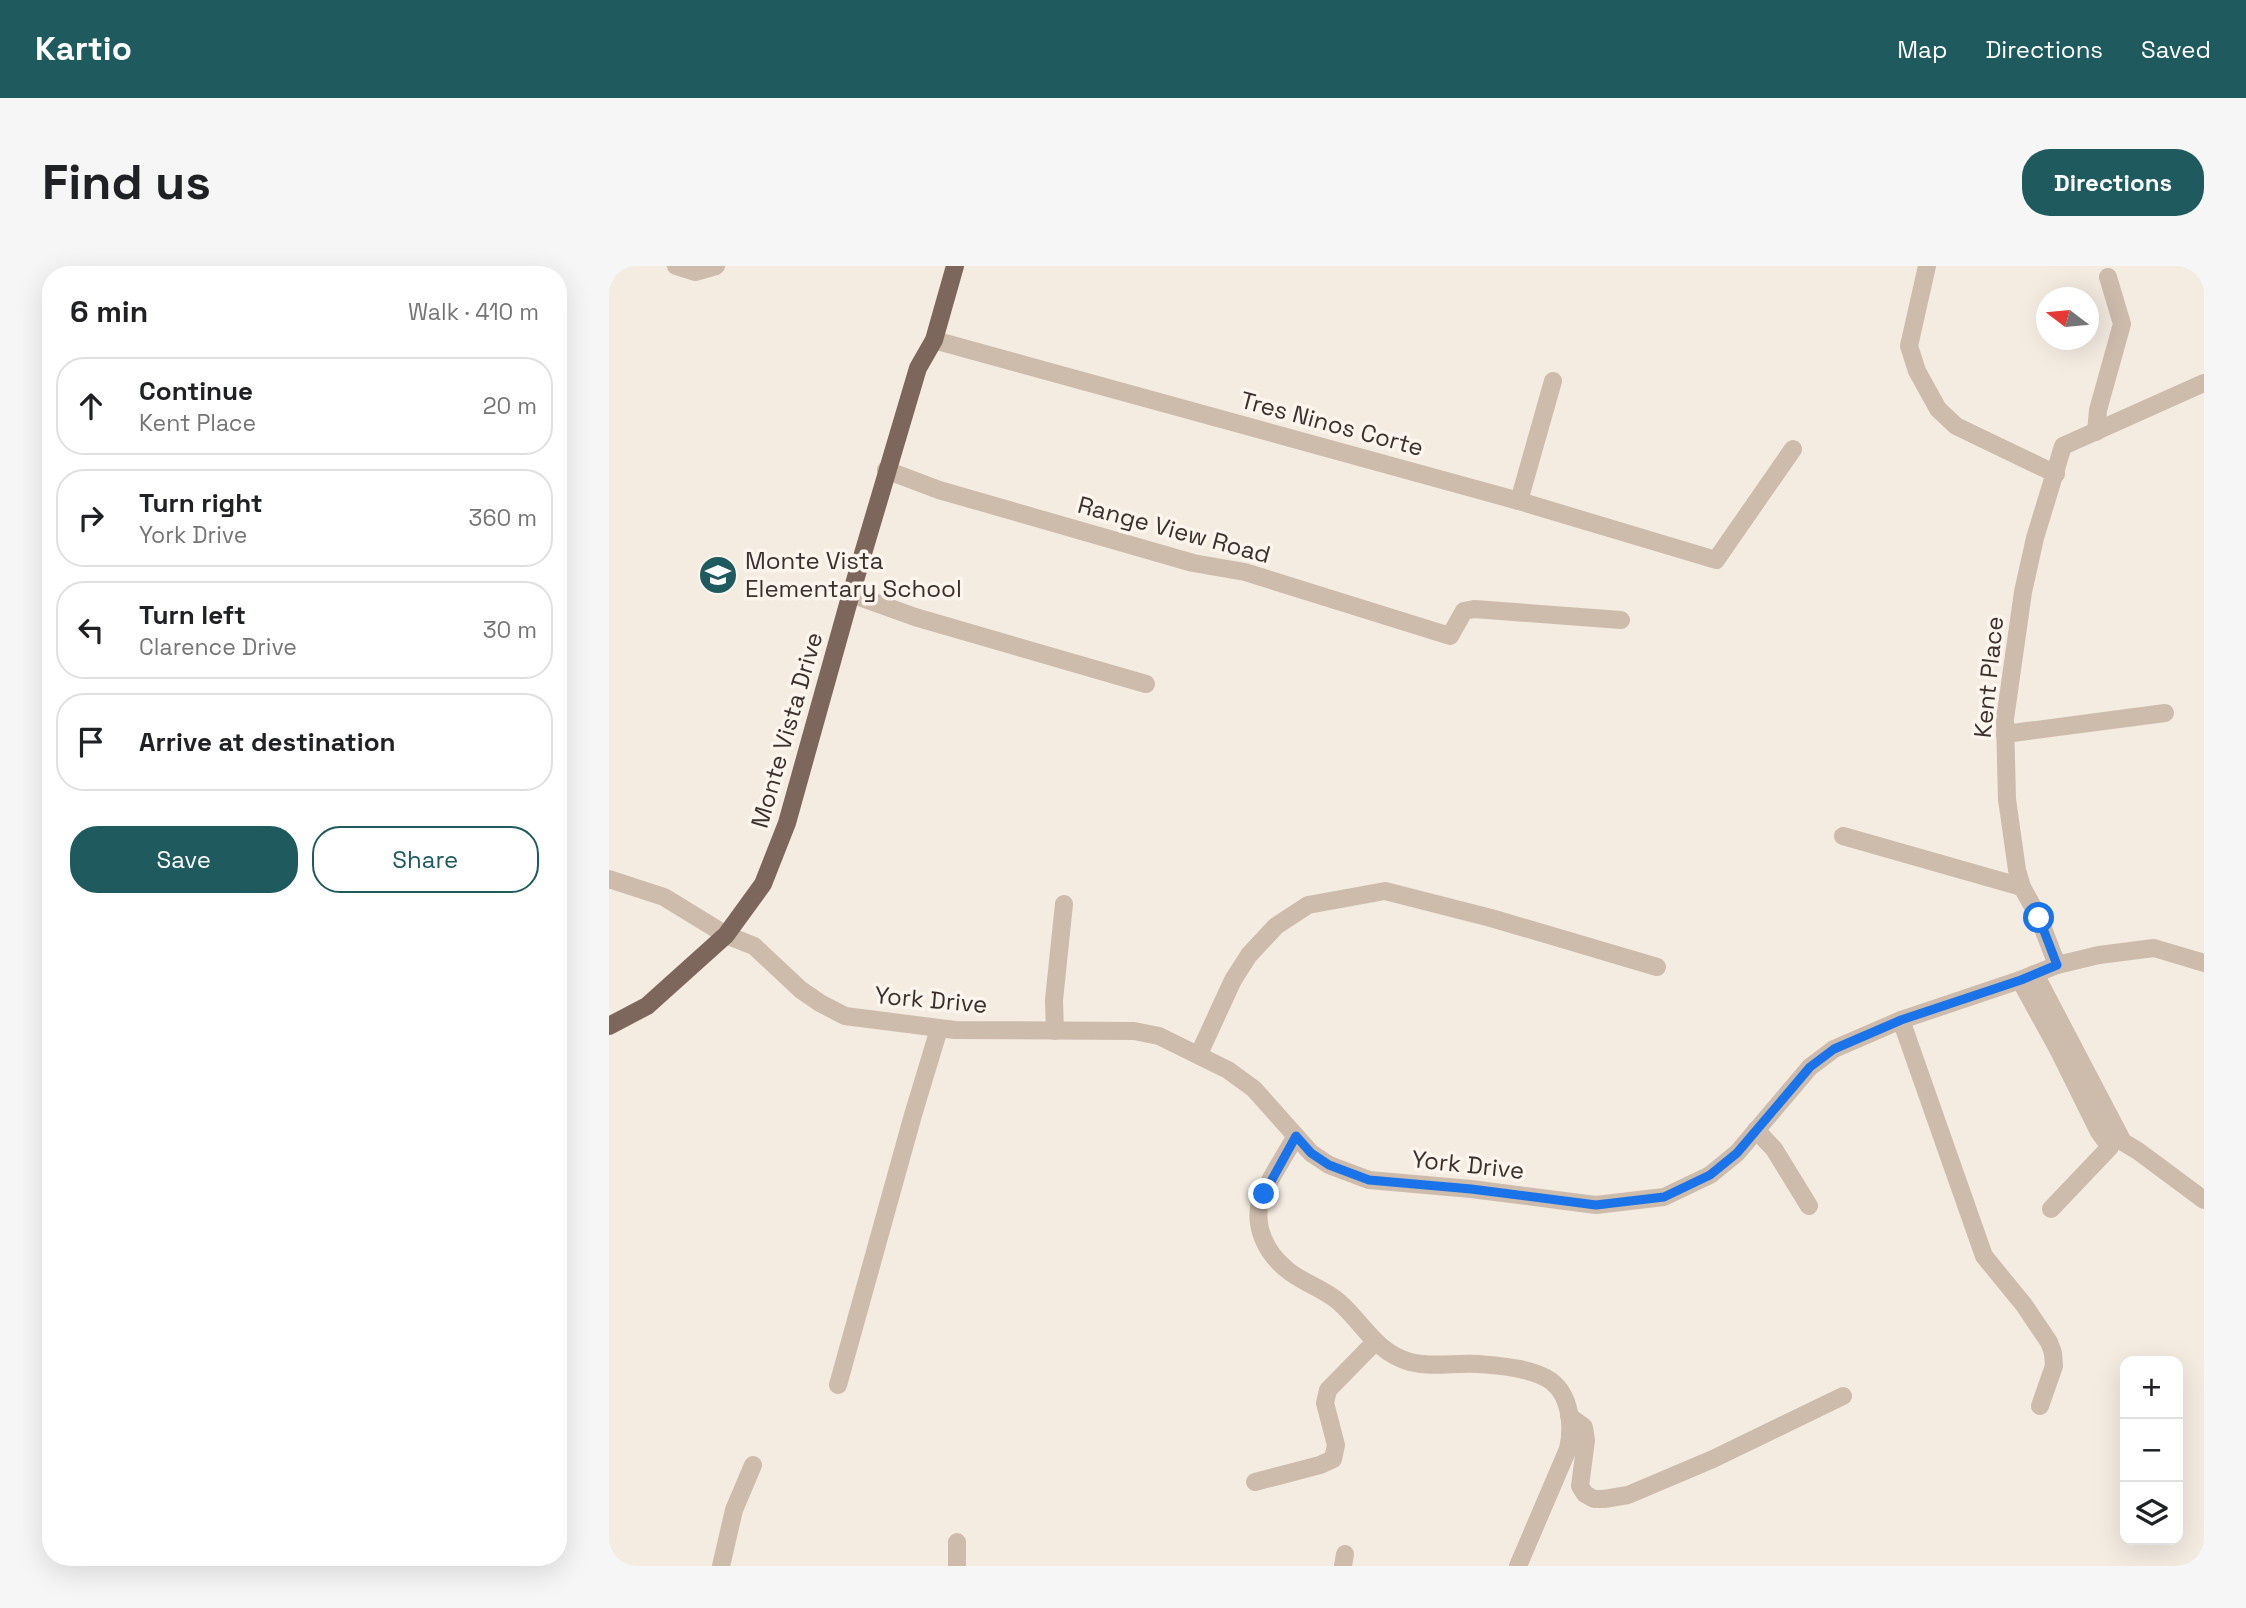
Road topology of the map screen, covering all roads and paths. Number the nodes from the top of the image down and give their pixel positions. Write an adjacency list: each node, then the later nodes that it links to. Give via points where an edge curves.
1 (675, 266): 2 (street, via 695,272)
2 (716, 266)
3 (955, 266): 6 (main road, Monte Vista Drive)
4 (1927, 266): 12 (street, via 1909,346 1938,409 1956,426)
5 (2108, 277): 9 (street, via 2122,324)
6 (934, 340): 11 (main road, Monte Vista Drive, via 918,368); 13 (street, Tres Ninos Corte)
7 (1553, 381): 13 (street)
8 (2204, 383): 9 (street)
9 (2096, 432): 12 (street, Kent Place, via 2063,446)
10 (1793, 449): 13 (street, Tres Ninos Corte, via 1716,560)
11 (886, 470): 14 (main road, Monte Vista Drive); 15 (street, Range View Road, via 939,490 1193,563 1245,572 1450,635 1464,611 1474,609)
12 (2056, 474): 18 (street, Kent Place, via 2023,592)
13 (1520, 501)
14 (851, 596): 16 (street); 23 (main road, Monte Vista Drive, via 787,822 763,884)
15 (1621, 620)
16 (1146, 684)
17 (2165, 713): 18 (street)
18 (2005, 734): 21 (street, Kent Place, via 2007,799)
19 (1843, 836): 21 (street)
20 (609, 879): 23 (street, York Drive, via 664,897)
21 (2022, 887): 25 (street, Kent Place)
22 (1064, 904): 31 (street)
23 (726, 935): 29 (main road, Monte Vista Drive, via 647,1006); 30 (street, York Drive, via 754,946 801,990 845,1016)
24 (2204, 963): 25 (street, York Drive, via 2154,948)
25 (2057, 965): 27 (street, York Drive)
26 (1657, 967): 32 (street, via 1385,891 1308,905 1276,926 1249,955)
27 (2028, 977): 28 (street, York Drive); 35 (street, via 2123,1143); 37 (street, via 2059,1051 2110,1147)
28 (1901, 1020): 33 (street, York Drive, via 1834,1049 1810,1067); 41 (street, via 1984,1256 2024,1305 2053,1353 2054,1366)
29 (609, 1027)
30 (939, 1029): 31 (street, York Drive); 39 (street)
31 (1055, 1031): 32 (street, York Drive, via 1134,1031 1160,1036)
32 (1199, 1054): 34 (street, York Drive, via 1254,1089)
33 (1756, 1130): 34 (street, York Drive, via 1710,1175 1664,1197 1596,1205 1369,1180 1329,1165); 36 (street, via 1774,1149)
34 (1296, 1136): 38 (street, via 1260,1201 1264,1243 1285,1268 1338,1301)
35 (2204, 1200)
36 (1809, 1206)
37 (2051, 1209)
38 (1375, 1342): 42 (street, via 1383,1350 1418,1363 1529,1371 1552,1381 1567,1403); 44 (street, via 1328,1390 1325,1403 1336,1445 1333,1459)
39 (838, 1385)
40 (1843, 1396): 42 (street, via 1713,1459 1628,1495 1604,1499 1594,1499 1580,1486 1587,1440 1584,1427)
41 (2040, 1406)
42 (1569, 1416): 48 (street, via 1568,1449)
43 (753, 1465): 46 (street, via 734,1510)
44 (1255, 1482)
45 (957, 1542): 47 (street)
46 (721, 1566)
47 (957, 1566)
48 (1518, 1566)

